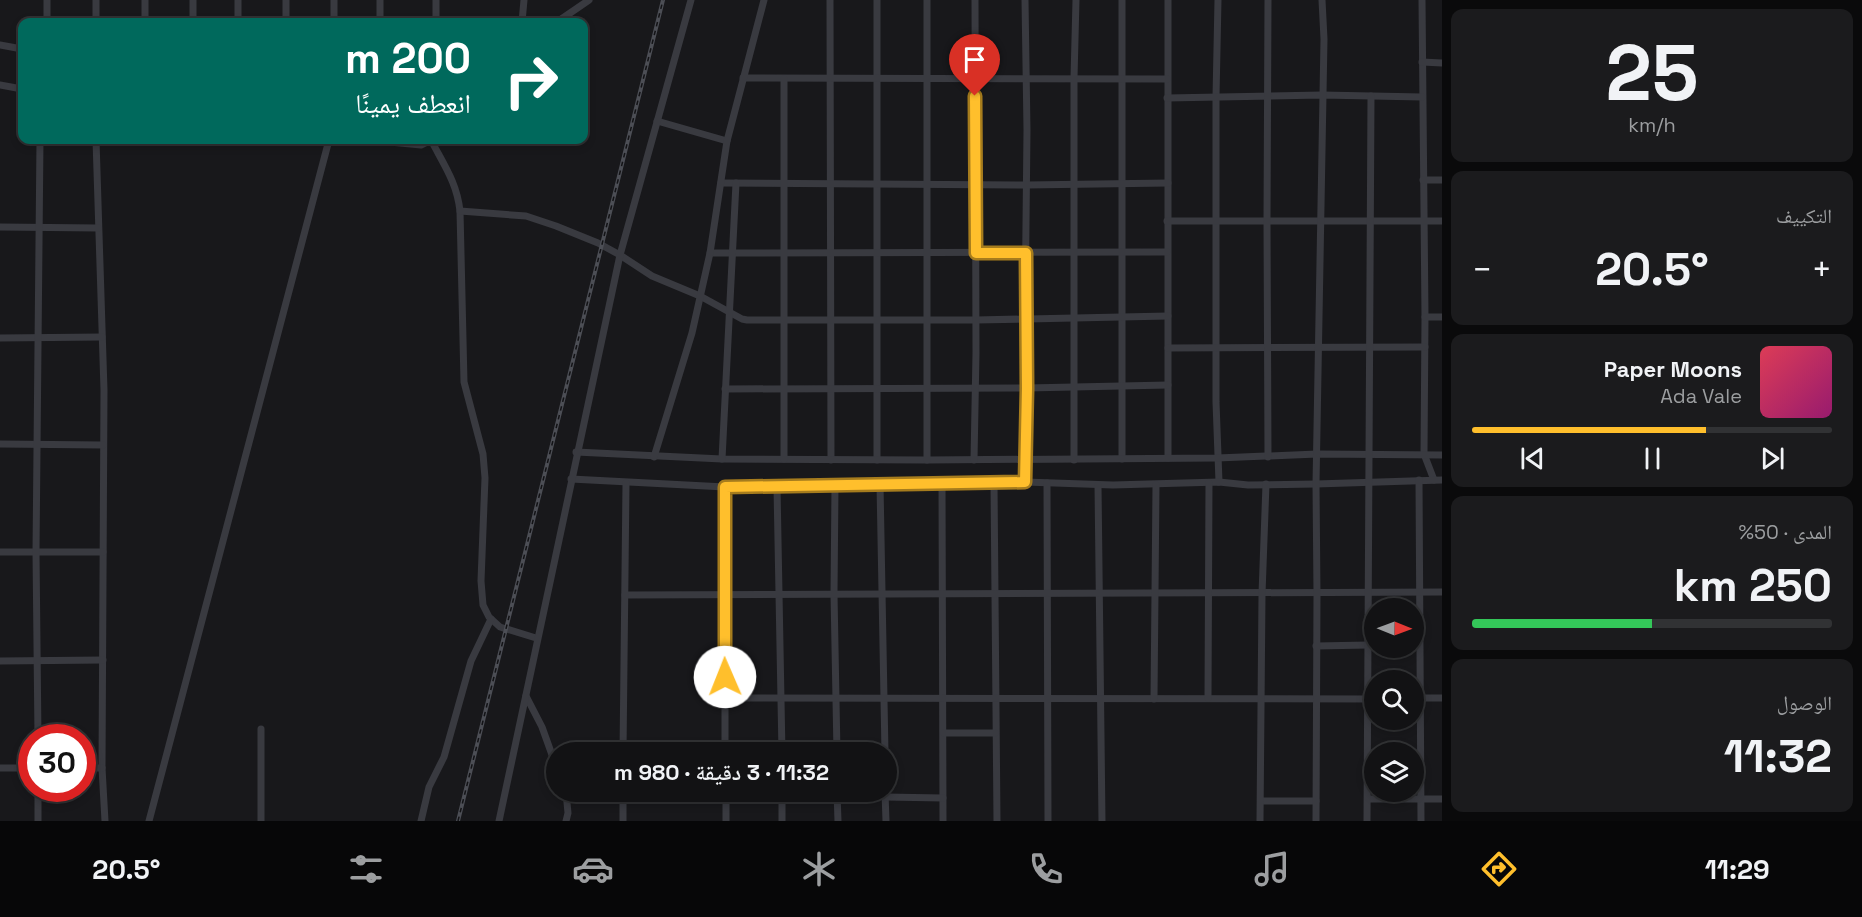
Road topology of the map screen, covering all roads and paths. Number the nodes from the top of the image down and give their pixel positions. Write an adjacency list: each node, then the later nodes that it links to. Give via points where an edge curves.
1 (47, 0): 26 (street)
2 (96, 0): 27 (street)
3 (146, 0): 28 (street)
4 (193, 0): 29 (street)
5 (238, 0): 30 (street)
6 (286, 0): 31 (street)
7 (334, 0): 32 (street)
8 (380, 0): 33 (street)
9 (436, 0): 34 (street)
10 (524, 0): 35 (street)
11 (590, 0): 36 (street)
12 (692, 0): 59 (street)
13 (764, 0): 41 (street)
14 (830, 0): 42 (street)
15 (877, 0): 48 (street)
16 (927, 0): 49 (street)
17 (975, 0): 43 (street)
18 (1025, 0): 44 (street)
19 (1076, 0): 45 (street)
20 (1122, 0): 46 (street)
21 (1168, 0): 50 (street)
22 (1218, 0): 56 (street)
23 (1268, 0): 54 (street)
24 (1322, 0): 53 (street)
25 (1422, 0): 39 (street)
26 (47, 18)
27 (96, 18)
28 (146, 18)
29 (193, 18)
30 (238, 18)
31 (286, 18)
32 (334, 18)
33 (380, 18)
34 (436, 18)
35 (522, 18)
36 (563, 18)
37 (0, 45): 38 (street)
38 (18, 48)
39 (1422, 63): 40 (street); 57 (street)
40 (1442, 63)
41 (743, 78): 47 (street); 60 (street)
42 (830, 78): 47 (street); 48 (street); 69 (street)
43 (975, 78): 44 (street); 49 (street); 76 (street)
44 (1027, 78): 45 (street); 77 (street)
45 (1074, 78): 46 (street); 74 (street)
46 (1120, 78): 50 (street); 75 (street)
47 (784, 79): 71 (street)
48 (876, 79): 49 (street); 72 (street)
49 (928, 79): 73 (street)
50 (1167, 79): 58 (street)
51 (0, 86): 52 (street)
52 (18, 88)
53 (1322, 95): 54 (street); 55 (street); 82 (street)
54 (1267, 96): 56 (street); 79 (street)
55 (1371, 96): 57 (street); 83 (street)
56 (1216, 97): 58 (street); 85 (street)
57 (1422, 97): 65 (street)
58 (1167, 98): 70 (street)
59 (657, 121): 60 (street); 100 (street)
60 (727, 141): 67 (street)
61 (40, 144): 87 (street)
62 (96, 144): 88 (street)
63 (328, 144): 248 (street)
64 (433, 144): 78 (street, via 458,193)
65 (1423, 180): 66 (street); 80 (street)
66 (1442, 180)
67 (721, 183): 68 (street); 91 (street)
68 (736, 183): 71 (street); 92 (street)
69 (830, 183): 71 (street); 72 (street); 89 (street)
70 (1168, 183): 75 (street); 81 (street)
71 (784, 184): 93 (street)
72 (876, 184): 73 (street); 94 (street)
73 (928, 184): 76 (street); 95 (street)
74 (1074, 184): 75 (street); 77 (street); 99 (street)
75 (1122, 184): 98 (street)
76 (975, 185): 77 (street); 96 (street)
77 (1027, 185): 97 (street)
78 (460, 211): 100 (street, via 526,216); 193 (street, via 464,382 484,461 481,581 483,605)
79 (1267, 220): 82 (street); 85 (street); 122 (street)
80 (1424, 220): 83 (street); 84 (street); 105 (street)
81 (1167, 221): 85 (street); 90 (street)
82 (1321, 221): 83 (street); 117 (street)
83 (1370, 221): 118 (street)
84 (1442, 221)
85 (1217, 222): 121 (street)
86 (0, 226): 87 (street)
87 (40, 227): 88 (street); 116 (street)
88 (98, 228): 115 (street)
89 (831, 252): 93 (street); 94 (street); 108 (street)
90 (1167, 252): 98 (street); 103 (street)
91 (710, 253): 92 (street); 101 (street)
92 (732, 253): 93 (street); 102 (street)
93 (783, 253): 110 (street)
94 (877, 253): 95 (street); 109 (street)
95 (928, 253): 96 (street); 111 (street)
96 (976, 253): 97 (street); 112 (street)
97 (1026, 253): 99 (street); 113 (street)
98 (1121, 253): 99 (street); 104 (street)
99 (1074, 254): 107 (street)
100 (620, 255): 101 (street, via 652,276); 136 (street)
101 (700, 296): 102 (street); 141 (street)
102 (729, 312): 110 (street, via 742,320); 130 (street)
103 (1168, 316): 104 (street); 120 (street)
104 (1121, 317): 107 (street); 123 (street)
105 (1425, 317): 106 (street); 119 (street)
106 (1442, 317)
107 (1074, 318): 113 (street); 125 (street)
108 (831, 319): 109 (street); 110 (street); 126 (street)
109 (876, 319): 111 (street); 132 (street)
110 (783, 320): 131 (street)
111 (927, 320): 112 (street); 127 (street)
112 (976, 320): 113 (street); 128 (street)
113 (1025, 320): 129 (street)
114 (0, 338): 116 (street)
115 (102, 338): 116 (street); 135 (street)
116 (39, 339): 134 (street)
117 (1320, 346): 118 (street); 122 (street); 137 (street)
118 (1370, 346): 119 (street); 139 (street)
119 (1425, 347): 138 (street)
120 (1168, 348): 121 (street); 124 (street)
121 (1217, 348): 122 (street); 144 (street)
122 (1268, 348): 142 (street)
123 (1121, 385): 124 (street); 125 (street); 147 (street)
124 (1168, 385): 143 (street)
125 (1074, 387): 129 (street); 153 (street)
126 (832, 388): 131 (street); 132 (street); 148 (street)
127 (926, 388): 128 (street); 132 (street); 150 (street)
128 (975, 388): 129 (street); 151 (street)
129 (1027, 388): 152 (street)
130 (725, 389): 131 (street); 145 (street)
131 (783, 389): 146 (street)
132 (877, 389): 149 (street)
133 (0, 444): 134 (street)
134 (38, 444): 135 (street); 174 (street)
135 (104, 446): 175 (street)
136 (576, 452): 141 (street); 154 (street)
137 (1317, 453): 139 (street); 142 (street); 167 (street)
138 (1424, 454): 139 (street); 140 (street); 156 (street)
139 (1370, 455): 159 (street)
140 (1442, 455)
141 (654, 457): 145 (street)
142 (1268, 457): 144 (street)
143 (1168, 458): 144 (street); 147 (street)
144 (1218, 458): 158 (street)
145 (722, 459): 146 (street)
146 (784, 459): 148 (street)
147 (1122, 459): 153 (street)
148 (831, 460): 149 (street)
149 (877, 460): 150 (street)
150 (927, 460): 151 (street)
151 (974, 460): 152 (street)
152 (1025, 460): 153 (street); 157 (street)
153 (1074, 460)
154 (571, 479): 160 (street); 194 (street)
155 (1419, 480): 156 (street); 159 (street); 181 (street)
156 (1438, 480)
157 (1025, 482): 162 (street); 163 (street)
158 (1220, 482): 164 (street); 166 (street)
159 (1368, 482): 167 (street); 180 (street)
160 (626, 483): 171 (street); 190 (street)
161 (942, 483): 162 (street); 165 (street); 184 (street)
162 (994, 483): 178 (street)
163 (1047, 483): 168 (street); 185 (street)
164 (1209, 483): 169 (street); 179 (street)
165 (880, 484): 170 (street); 183 (street)
166 (1266, 484): 167 (street); 188 (street)
167 (1316, 484): 189 (street)
168 (1098, 485): 169 (street); 186 (street)
169 (1156, 485): 187 (street)
170 (835, 486): 172 (street); 182 (street)
171 (725, 487): 172 (street); 177 (street)
172 (777, 487): 191 (street)
173 (0, 552): 174 (street)
174 (36, 552): 175 (street); 199 (street)
175 (103, 552): 197 (street)
176 (1442, 592): 181 (street)
177 (724, 593): 190 (street); 191 (street); 202 (street)
178 (995, 593): 184 (street); 185 (street); 212 (street)
179 (1209, 593): 187 (street); 188 (street); 207 (street)
180 (1368, 593): 181 (street); 189 (street); 192 (street)
181 (1419, 593): 200 (street)
182 (834, 594): 183 (street); 191 (street); 204 (street)
183 (882, 594): 184 (street); 205 (street)
184 (941, 594): 206 (street)
185 (1047, 594): 186 (street); 213 (street)
186 (1100, 594): 187 (street); 214 (street)
187 (1155, 594): 215 (street)
188 (1262, 594): 189 (street); 208 (street)
189 (1317, 594): 196 (street)
190 (625, 595): 222 (street)
191 (778, 595): 203 (street)
192 (1368, 598)
193 (491, 619): 194 (street, via 500,627); 250 (street, via 471,661 444,758 429,787)
194 (536, 638): 201 (street)
195 (1364, 645): 196 (street)
196 (1316, 646): 209 (street)
197 (103, 660): 199 (street); 230 (street)
198 (0, 661): 199 (street)
199 (37, 661): 217 (street)
200 (1417, 670)
201 (526, 696): 221 (street); 251 (street)
202 (725, 698): 203 (street); 223 (street)
203 (781, 698): 204 (street); 224 (street)
204 (836, 698): 205 (street); 225 (street)
205 (884, 698): 206 (street); 226 (street)
206 (943, 698): 212 (street); 219 (street)
207 (1208, 698): 208 (street); 215 (street)
208 (1262, 698): 209 (street); 235 (street)
209 (1316, 698): 216 (street); 236 (street)
210 (1424, 698): 211 (street)
211 (1442, 698)
212 (995, 699): 213 (street); 220 (street)
213 (1047, 699): 214 (street); 260 (street)
214 (1101, 699): 215 (street); 261 (street)
215 (1154, 699)
216 (1364, 699)
217 (38, 724)
218 (261, 729): 249 (street)
219 (944, 733): 220 (street); 232 (street)
220 (995, 733): 259 (street)
221 (547, 742)
222 (624, 742)
223 (725, 742)
224 (782, 742)
225 (837, 742)
226 (885, 742)
227 (0, 768): 228 (street)
228 (18, 768)
229 (96, 768): 230 (street)
230 (102, 768): 247 (street)
231 (897, 796): 232 (street)
232 (943, 798): 258 (street)
233 (1424, 799): 234 (street)
234 (1442, 799)
235 (1261, 801): 236 (street); 262 (street)
236 (1316, 801): 263 (street)
237 (38, 802): 246 (street)
238 (567, 802): 252 (street)
239 (623, 802): 253 (street)
240 (726, 802): 254 (street)
241 (782, 802): 255 (street)
242 (837, 802): 256 (street)
243 (885, 802): 257 (street)
244 (1368, 802): 264 (street)
245 (1420, 802): 265 (street)
246 (38, 821)
247 (105, 821)
248 (149, 821)
249 (261, 821)
250 (421, 821)
251 (499, 821)
252 (566, 821)
253 (623, 821)
254 (726, 821)
255 (782, 821)
256 (838, 821)
257 (886, 821)
258 (943, 821)
259 (997, 821)
260 (1048, 821)
261 (1102, 821)
262 (1260, 821)
263 (1316, 821)
264 (1367, 821)
265 (1421, 821)

